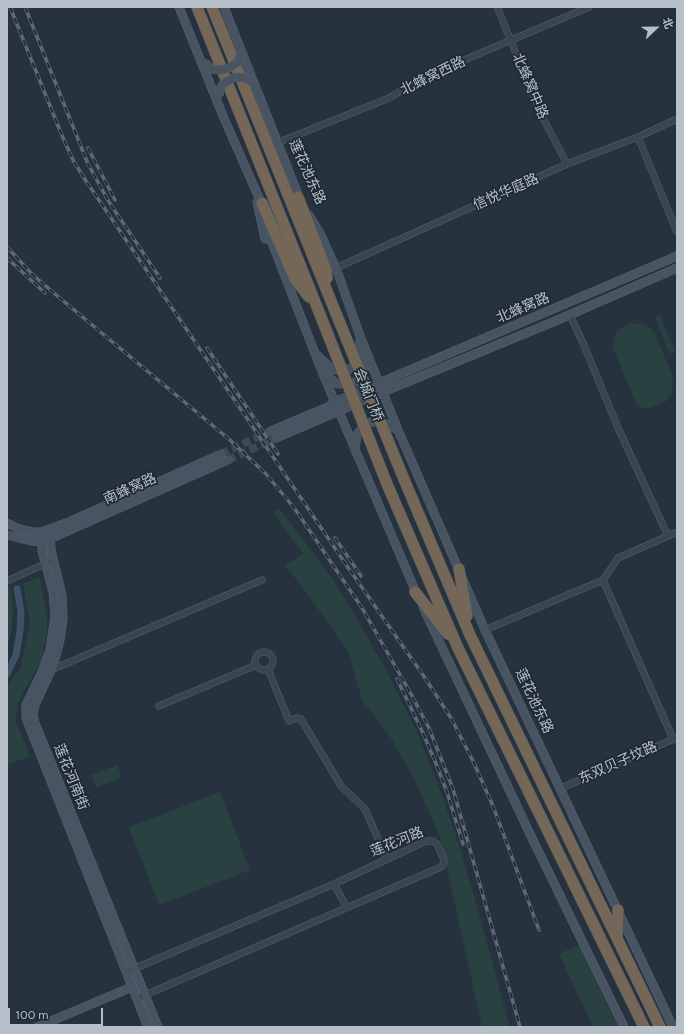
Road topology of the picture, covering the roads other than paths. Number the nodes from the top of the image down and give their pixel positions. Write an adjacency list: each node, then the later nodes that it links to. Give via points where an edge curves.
1 (179, 7): 17 (street)
2 (182, 7): 10 (street)
3 (197, 7): 28 (highway)
4 (212, 7): 26 (highway, 莲花池东路)
5 (224, 7): 9 (street, 莲花池东路)
6 (497, 7): 8 (street, 北蜂窝中路)
7 (589, 7): 8 (street, 北蜂窝西路)
8 (511, 41): 15 (street, 北蜂窝西路, via 424,77 388,98); 16 (street, 北蜂窝中路, via 542,116)
9 (242, 52): 10 (street, bridge, via 238,62 229,68 212,69); 11 (street, 莲花池东路)
10 (205, 62): 12 (street)
11 (255, 85): 12 (street, bridge, via 248,79 233,78 223,84); 15 (street, 莲花池东路)
12 (219, 95): 17 (street, via 248,165)
13 (677, 119): 14 (street, 信悦华庭路)
14 (638, 137): 16 (street, 信悦华庭路); 21 (street)
15 (277, 142): 19 (street, 莲花池东路)
16 (567, 164): 24 (street, 信悦华庭路)
17 (248, 172): 20 (street)
18 (249, 182): 23 (street, via 259,208 264,236 271,254)
19 (298, 197): 24 (street, 莲花池东路, via 320,233); 26 (highway, via 326,270)
20 (262, 202): 23 (street, via 269,235); 28 (highway, via 295,279)
21 (677, 232)
22 (677, 256): 34 (street, 北蜂窝路)
23 (278, 259): 32 (street)
24 (336, 268): 30 (street, 莲花池东路)
25 (677, 268): 29 (street, 北蜂窝路)
26 (330, 300): 27 (highway, 莲花池东路)
27 (334, 311): 42 (highway, 会城门桥, bridge)
28 (319, 312): 58 (highway, 会城门桥, bridge, via 387,484)
29 (570, 315): 35 (street, 北蜂窝路); 47 (street)
30 (360, 336): 31 (street, 莲花池东路); 32 (street, via 358,357 351,368 333,370)
31 (365, 348): 33 (street, via 364,371 356,382 338,384); 34 (street, 莲花池东路)
32 (314, 352): 33 (street)
33 (323, 374): 36 (street)
34 (379, 383): 35 (street, 莲花池东路); 36 (street, 北蜂窝路)
35 (383, 392): 37 (street, 北蜂窝路); 38 (street, 莲花池东路)
36 (335, 402): 37 (street); 37 (street, via 273,435)
37 (338, 411): 39 (street)
38 (398, 430): 39 (street, via 380,421 366,424 357,434); 51 (street, 莲花池东路)
39 (355, 451): 55 (street)
40 (221, 454): 44 (street, 南蜂窝路)
41 (228, 460): 48 (street, 南蜂窝路)
42 (403, 477): 57 (highway, 莲花池东路)
43 (7, 523): 44 (street, via 32,532)
44 (46, 531): 48 (street, 莲花河南街); 49 (street, 莲花河南街)
45 (677, 532): 47 (street)
46 (7, 535): 49 (street)
47 (668, 536): 53 (street, via 618,558)
48 (50, 539): 49 (street, 南蜂窝路); 50 (street, 莲花河南街)
49 (42, 542): 50 (street, 莲花河南街, via 42,551)
50 (49, 562): 54 (street); 61 (street, 莲花河南街, via 62,594 63,619); 71 (street, 莲花河南街, via 55,604 54,628 47,659 26,705 26,718)
51 (459, 569): 56 (street, 莲花池东路); 57 (highway)
52 (262, 580): 61 (street)
53 (603, 580): 56 (street); 63 (street)
54 (7, 581)
55 (415, 592): 58 (highway); 78 (street)
56 (485, 630): 64 (street, 莲花池东路)
57 (470, 634): 69 (highway, 莲花池东路)
58 (458, 648): 79 (highway)
59 (256, 665): 60 (street, via 263,670); 60 (street, via 258,654 267,652 273,659); 62 (street)
60 (268, 669): 65 (street, via 289,721 301,719 341,786 365,810)
61 (51, 670): 70 (street, 莲花河南街, via 35,705 35,724)
62 (159, 706)
63 (675, 738): 64 (street, 东双贝子坟路)
64 (559, 789): 68 (street, 莲花池东路)
65 (387, 859): 66 (street, 莲花河路); 67 (street, 莲花河路, via 426,841 433,841 437,844 444,861 441,867)
66 (334, 884): 67 (street); 70 (street, 莲花河路)
67 (347, 908): 73 (street, 莲花河路)
68 (618, 910): 69 (highway); 81 (street, 莲花池东路)
69 (617, 939): 80 (highway, 莲花池东路)
70 (134, 968): 71 (street, 莲花河路); 73 (street, 莲花河南街)
71 (126, 972): 72 (street, 莲花河南街)
72 (132, 987): 74 (street, 莲花河南街); 75 (street)
73 (145, 995): 74 (street, 莲花河路); 77 (street, 莲花河南街)
74 (136, 998): 76 (street, 莲花河南街)
75 (37, 1027)
76 (148, 1027)
77 (158, 1027)
78 (624, 1027)
79 (644, 1027)
80 (660, 1027)
81 (673, 1027)

